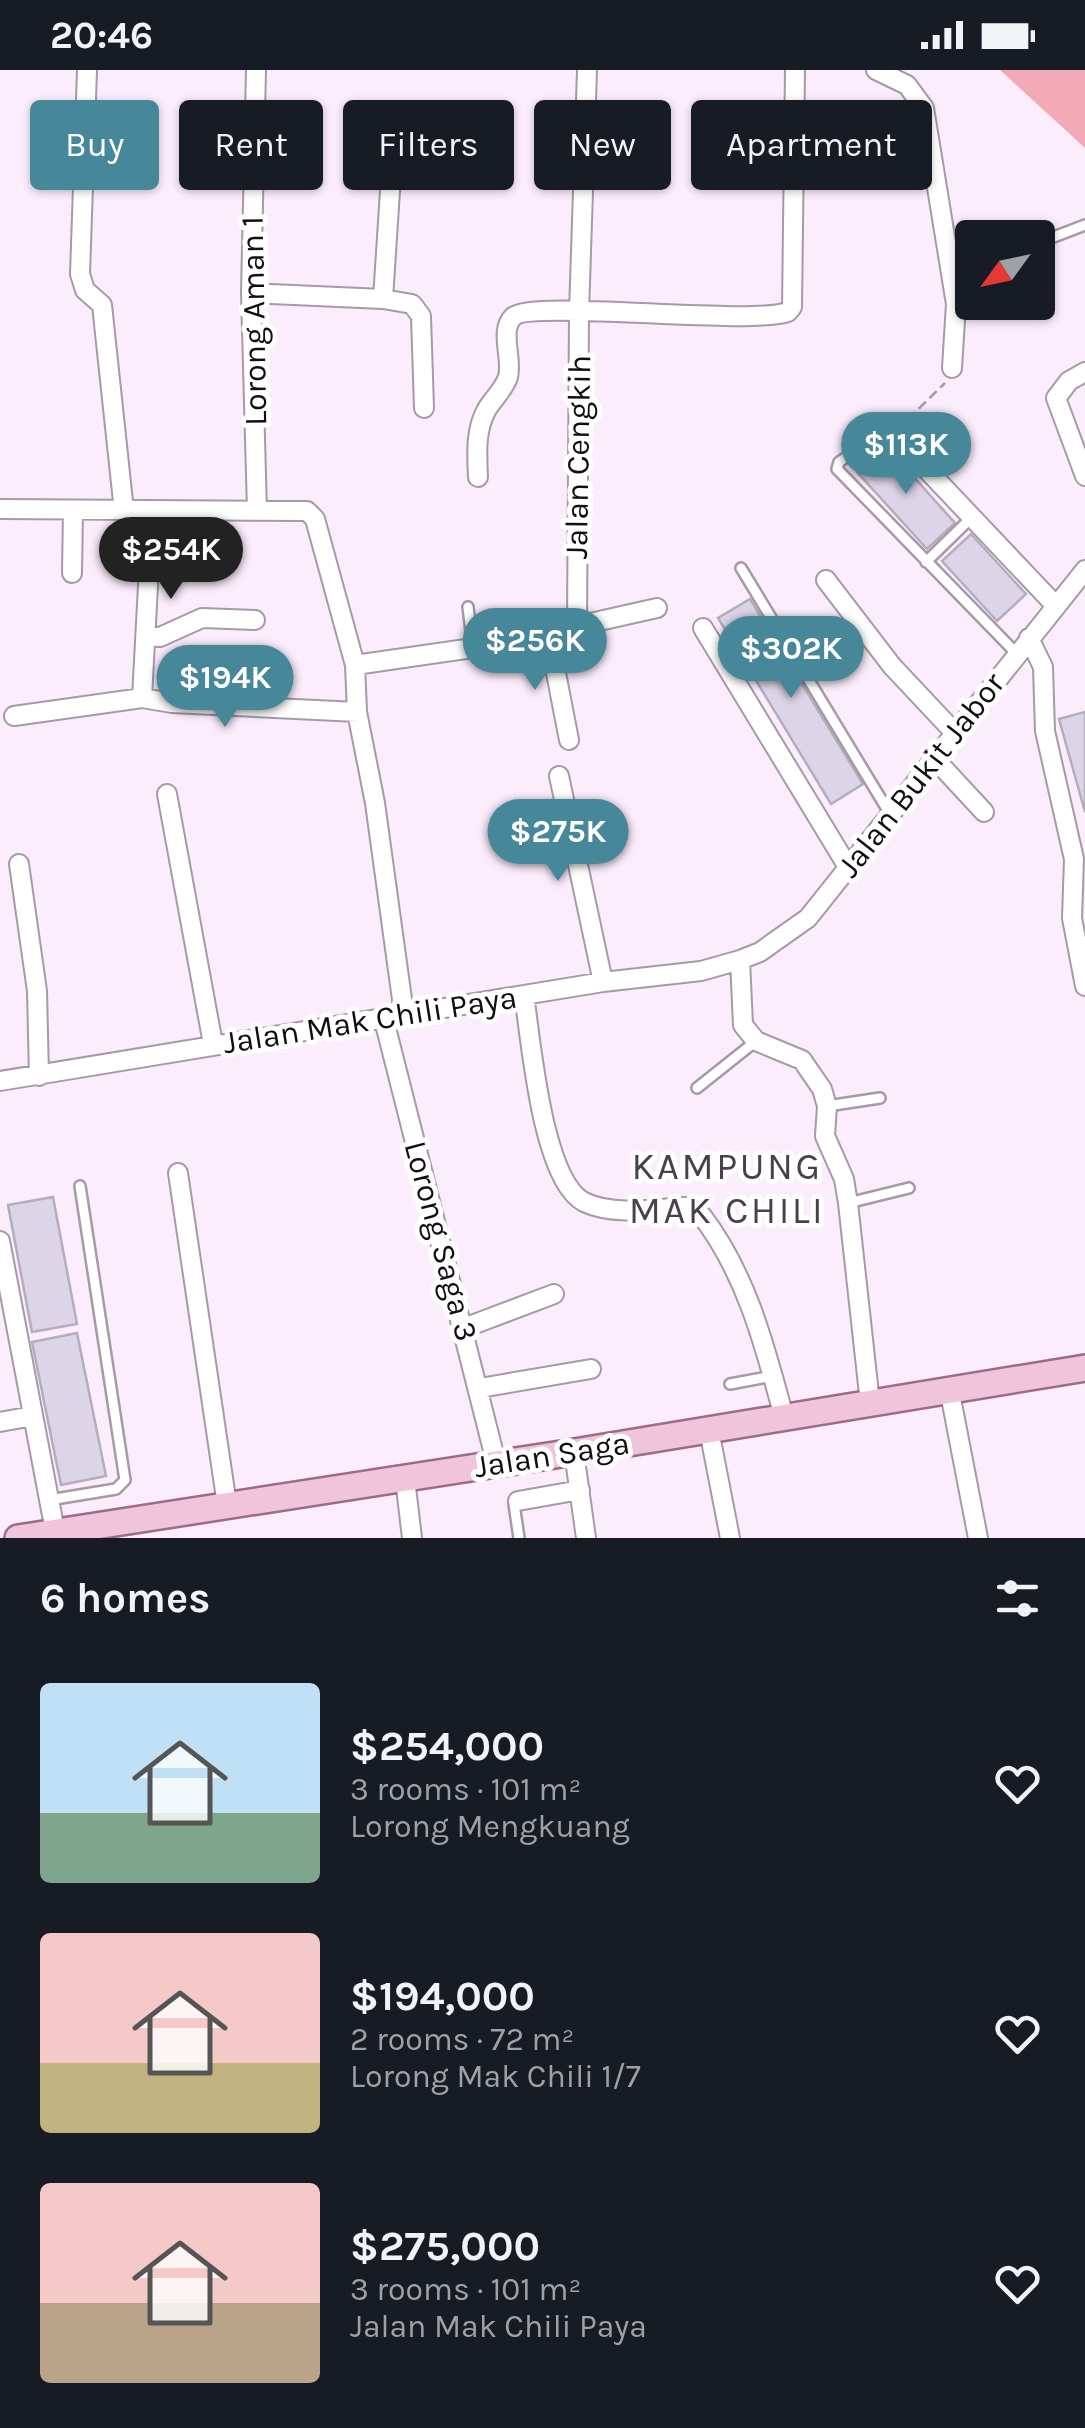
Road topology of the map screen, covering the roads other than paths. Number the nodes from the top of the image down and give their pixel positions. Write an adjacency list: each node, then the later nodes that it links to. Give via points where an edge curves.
1 (87, 70): 20 (street, via 80,274 85,290 102,304)
2 (256, 70): 9 (street, Lorong Aman 1)
3 (588, 70): 11 (street, Jalan Cengkih)
4 (795, 70): 11 (street, via 788,312)
5 (876, 70): 12 (street, via 906,86 924,108 956,304)
6 (390, 190): 10 (street)
7 (1085, 225): 8 (lane)
8 (1055, 236)
9 (252, 293): 10 (street); 22 (street, Lorong Aman 1)
10 (384, 299): 14 (street, via 412,304 421,316)
11 (579, 313): 17 (street, via 529,310 510,320 510,368 480,424); 33 (street, Jalan Cengkih)
12 (952, 368)
13 (1085, 372): 16 (street, via 1056,398)
14 (424, 408)
15 (897, 429): 23 (street, via 896,437); 24 (lane, via 836,466)
16 (1085, 476)
17 (478, 477)
18 (0, 509): 19 (street)
19 (73, 510): 20 (street); 26 (street)
20 (124, 510): 21 (street)
21 (152, 511): 22 (street); 35 (street)
22 (258, 512): 40 (street, via 307,511 315,519)
23 (972, 517): 24 (lane); 30 (street)
24 (926, 562): 39 (lane)
25 (741, 568): 50 (lane)
26 (72, 573)
27 (826, 580): 44 (street)
28 (1082, 581): 30 (street, Jalan Bukit Jabor)
29 (468, 606): 38 (lane)
30 (1056, 606): 37 (street, Jalan Bukit Jabor)
31 (657, 608): 33 (street)
32 (255, 620): 35 (street, via 202,618 160,637)
33 (577, 626): 36 (street)
34 (704, 628): 53 (street)
35 (146, 636): 41 (street)
36 (548, 637): 38 (street); 45 (street)
37 (1029, 638): 39 (street, Jalan Bukit Jabor); 51 (street, via 1043,666 1044,719)
38 (474, 650): 40 (street)
39 (1017, 654): 44 (street, Jalan Bukit Jabor)
40 (355, 665): 42 (street)
41 (142, 698): 42 (street); 43 (street)
42 (356, 712): 59 (street)
43 (14, 716)
44 (954, 732): 46 (street, Jalan Bukit Jabor)
45 (569, 740)
46 (933, 757): 49 (street); 50 (street, Jalan Bukit Jabor)
47 (559, 776): 56 (street)
48 (167, 794): 62 (street)
49 (984, 812)
50 (890, 814): 53 (street, Jalan Bukit Jabor)
51 (1080, 858): 54 (street, via 1071,899)
52 (19, 864): 63 (street, via 37,991)
53 (848, 867): 55 (street, Jalan Bukit Jabor, via 808,918)
54 (1079, 933): 57 (street)
55 (740, 960): 56 (street, Jalan Mak Chili Paya); 61 (street, via 743,1025)
56 (603, 982): 58 (street, Jalan Mak Chili Paya)
57 (1085, 986)
58 (524, 995): 59 (street, Jalan Mak Chili Paya); 77 (street, via 545,1132 577,1196 616,1209 695,1210 736,1270)
59 (404, 1014): 60 (street, Jalan Mak Chili Paya)
60 (384, 1020): 62 (street, Jalan Mak Chili Paya); 74 (street, Lorong Saga 3)
61 (756, 1041): 65 (lane); 67 (street, via 802,1060)
62 (214, 1044): 63 (street, Jalan Mak Chili Paya)
63 (39, 1076): 64 (street, Jalan Mak Chili Paya)
64 (0, 1082)
65 (697, 1088)
66 (880, 1098): 67 (lane)
67 (828, 1106): 71 (street, via 825,1136)
68 (178, 1173): 92 (street)
69 (80, 1186): 90 (lane, via 125,1480 116,1489)
70 (910, 1188): 71 (lane)
71 (848, 1203): 81 (street)
72 (0, 1241): 82 (street)
73 (554, 1294): 74 (street)
74 (464, 1328): 79 (street, Lorong Saga 3)
75 (1085, 1368): 80 (main road, Jalan Saga)
76 (591, 1369): 79 (street)
77 (773, 1376): 78 (lane); 83 (street)
78 (730, 1384)
79 (480, 1388): 87 (street, Lorong Saga 3)
80 (949, 1388): 81 (main road, Jalan Saga); 99 (street)
81 (870, 1402): 83 (main road, Jalan Saga)
82 (33, 1416): 84 (street); 90 (street)
83 (784, 1417): 85 (main road, Jalan Saga)
84 (0, 1422)
85 (709, 1430): 86 (main road, Jalan Saga); 98 (street)
86 (574, 1452): 87 (main road, Jalan Saga); 89 (street)
87 (496, 1462): 88 (main road, Jalan Saga)
88 (405, 1479): 92 (main road, Jalan Saga); 95 (street)
89 (580, 1490): 91 (street); 97 (street)
90 (49, 1500): 94 (street)
91 (518, 1501): 96 (lane)
92 (227, 1506): 93 (main road, Jalan Saga)
93 (161, 1527): 94 (main road, Jalan Saga)
94 (39, 1535)
95 (412, 1538)
96 (518, 1538)
97 (586, 1538)
98 (730, 1538)
99 (978, 1538)

